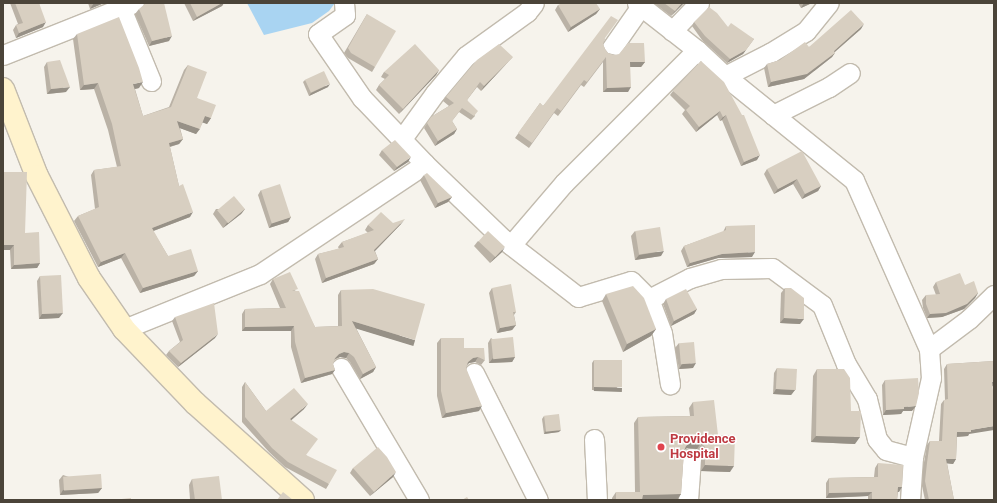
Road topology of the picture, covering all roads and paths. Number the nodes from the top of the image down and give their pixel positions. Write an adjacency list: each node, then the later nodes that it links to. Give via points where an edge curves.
1 (344, 3): 16 (street, via 345,15 318,34 362,98)
2 (534, 3): 16 (street, via 527,12 466,56 434,93)
3 (699, 3): 7 (street)
4 (829, 3): 12 (street, via 806,31)
5 (639, 5): 7 (street); 8 (street)
6 (127, 6): 10 (street); 13 (street)
7 (672, 31): 9 (street)
8 (611, 49)
9 (697, 50): 12 (street); 18 (street, via 564,183)
10 (3, 55)
11 (850, 73): 15 (street, via 829,87)
12 (725, 76): 15 (street)
13 (151, 81)
14 (3, 89): 21 (main road, via 37,176 89,278)
15 (773, 115): 22 (street, via 854,180)
16 (401, 140): 17 (street)
17 (425, 164): 18 (street); 21 (street, via 260,274)
18 (511, 245): 20 (street, via 578,297 631,281)
19 (994, 295): 22 (street, via 969,319)
20 (649, 299): 25 (street, via 662,334); 28 (street, via 690,278 721,269 772,268 822,305 846,364 867,399 877,439 886,450)
21 (124, 329): 29 (main road, via 195,403)
22 (929, 348): 28 (street, via 931,378)
23 (341, 368): 30 (street)
24 (474, 373): 31 (street)
25 (670, 384)
26 (594, 440): 32 (street)
27 (690, 458): 33 (street)
28 (913, 458): 34 (street)
29 (303, 500)
30 (419, 500)
31 (538, 500)
32 (597, 500)
33 (688, 500)
34 (910, 500)

